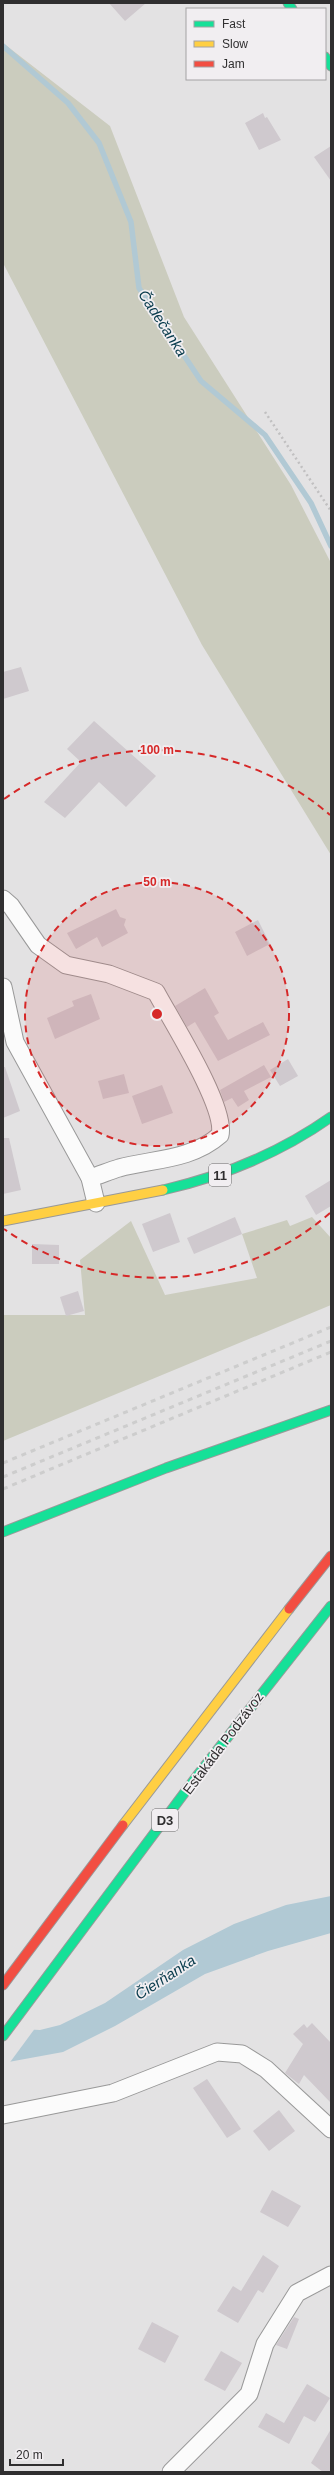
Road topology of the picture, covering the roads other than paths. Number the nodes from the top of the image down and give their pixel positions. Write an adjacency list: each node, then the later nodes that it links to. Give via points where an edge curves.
1 (3, 899): 4 (street, via 11,906 38,945 66,965 109,974 156,992 206,1084 221,1120 220,1135 204,1147 170,1159 119,1168)
2 (3, 987): 4 (street, via 15,1042)
3 (331, 1117): 5 (main road, 11, via 290,1145 230,1172 168,1189)
4 (90, 1178): 5 (street)
5 (96, 1204): 6 (main road, 11)
6 (3, 1221)
7 (331, 1410): 8 (main road, via 169,1465)
8 (3, 1532)
9 (331, 1556): 11 (main road, D3, via 177,1752)
10 (331, 1606): 12 (main road, Estakáda Podzávoz / D3, via 197,1776)
11 (3, 1985)
12 (3, 2036)
13 (3, 2115): 14 (street, via 113,2092 217,2052 242,2054 266,2069)
14 (331, 2129)
15 (331, 2275): 16 (street, via 297,2293 265,2344 249,2394)
16 (172, 2472)

